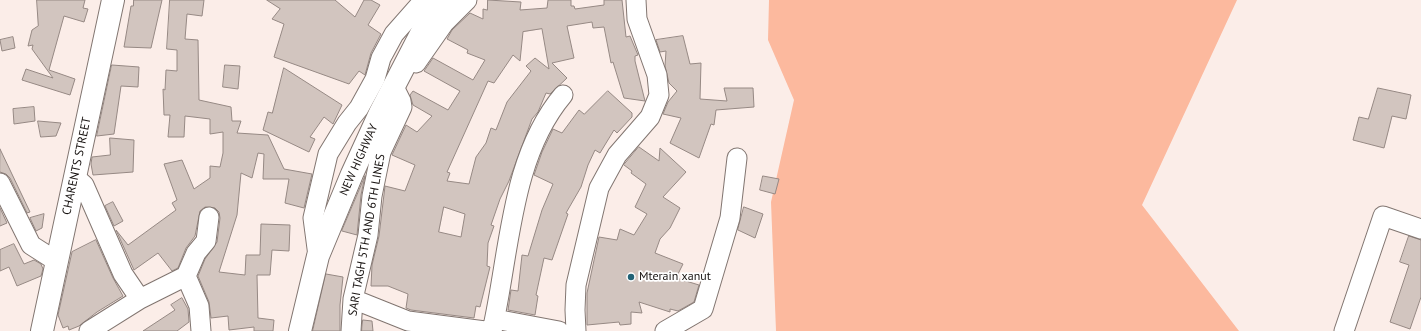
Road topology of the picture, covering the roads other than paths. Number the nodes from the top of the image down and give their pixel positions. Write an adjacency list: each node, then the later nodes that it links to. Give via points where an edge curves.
1 (113, 0): 10 (main road, CHARENTS STREET)
2 (426, 0): 6 (street); 14 (street, via 394,34 381,58 375,79 328,154 313,218)
3 (445, 0): 6 (main road, NEW HIGHWAY)
4 (467, 0): 6 (street)
5 (636, 0): 26 (street, via 637,19 657,75 659,95 650,117 617,155 599,188 576,285)
6 (434, 25): 7 (main road, NEW HIGHWAY)
7 (396, 92): 14 (main road, NEW HIGHWAY, via 352,174); 18 (street, SARI TAGH 5TH AND 6TH LINES, via 402,107 381,152 372,196 368,235)
8 (563, 94): 19 (street, via 551,109 526,164 516,196)
9 (737, 158): 27 (street, via 730,218 703,309)
10 (75, 177): 15 (main road, CHARENTS STREET); 17 (street, via 84,185 123,274)
11 (0, 183): 15 (street, via 30,245)
12 (209, 217): 16 (street, via 206,240 196,253)
13 (1421, 229): 28 (street, via 1383,216)
14 (318, 256): 23 (main road, NEW HIGHWAY)
15 (56, 261): 20 (main road, CHARENTS STREET)
16 (186, 276): 17 (street); 22 (street, via 199,306)
17 (140, 299): 21 (street)
18 (353, 300): 19 (street, via 408,321); 24 (street, SARI TAGH 5TH AND 6TH LINES)
19 (491, 327): 25 (street)
20 (42, 331)
21 (89, 331)
22 (201, 331)
23 (300, 331)
24 (351, 331)
25 (559, 331)
26 (576, 331)
27 (665, 331)
28 (1344, 331)

